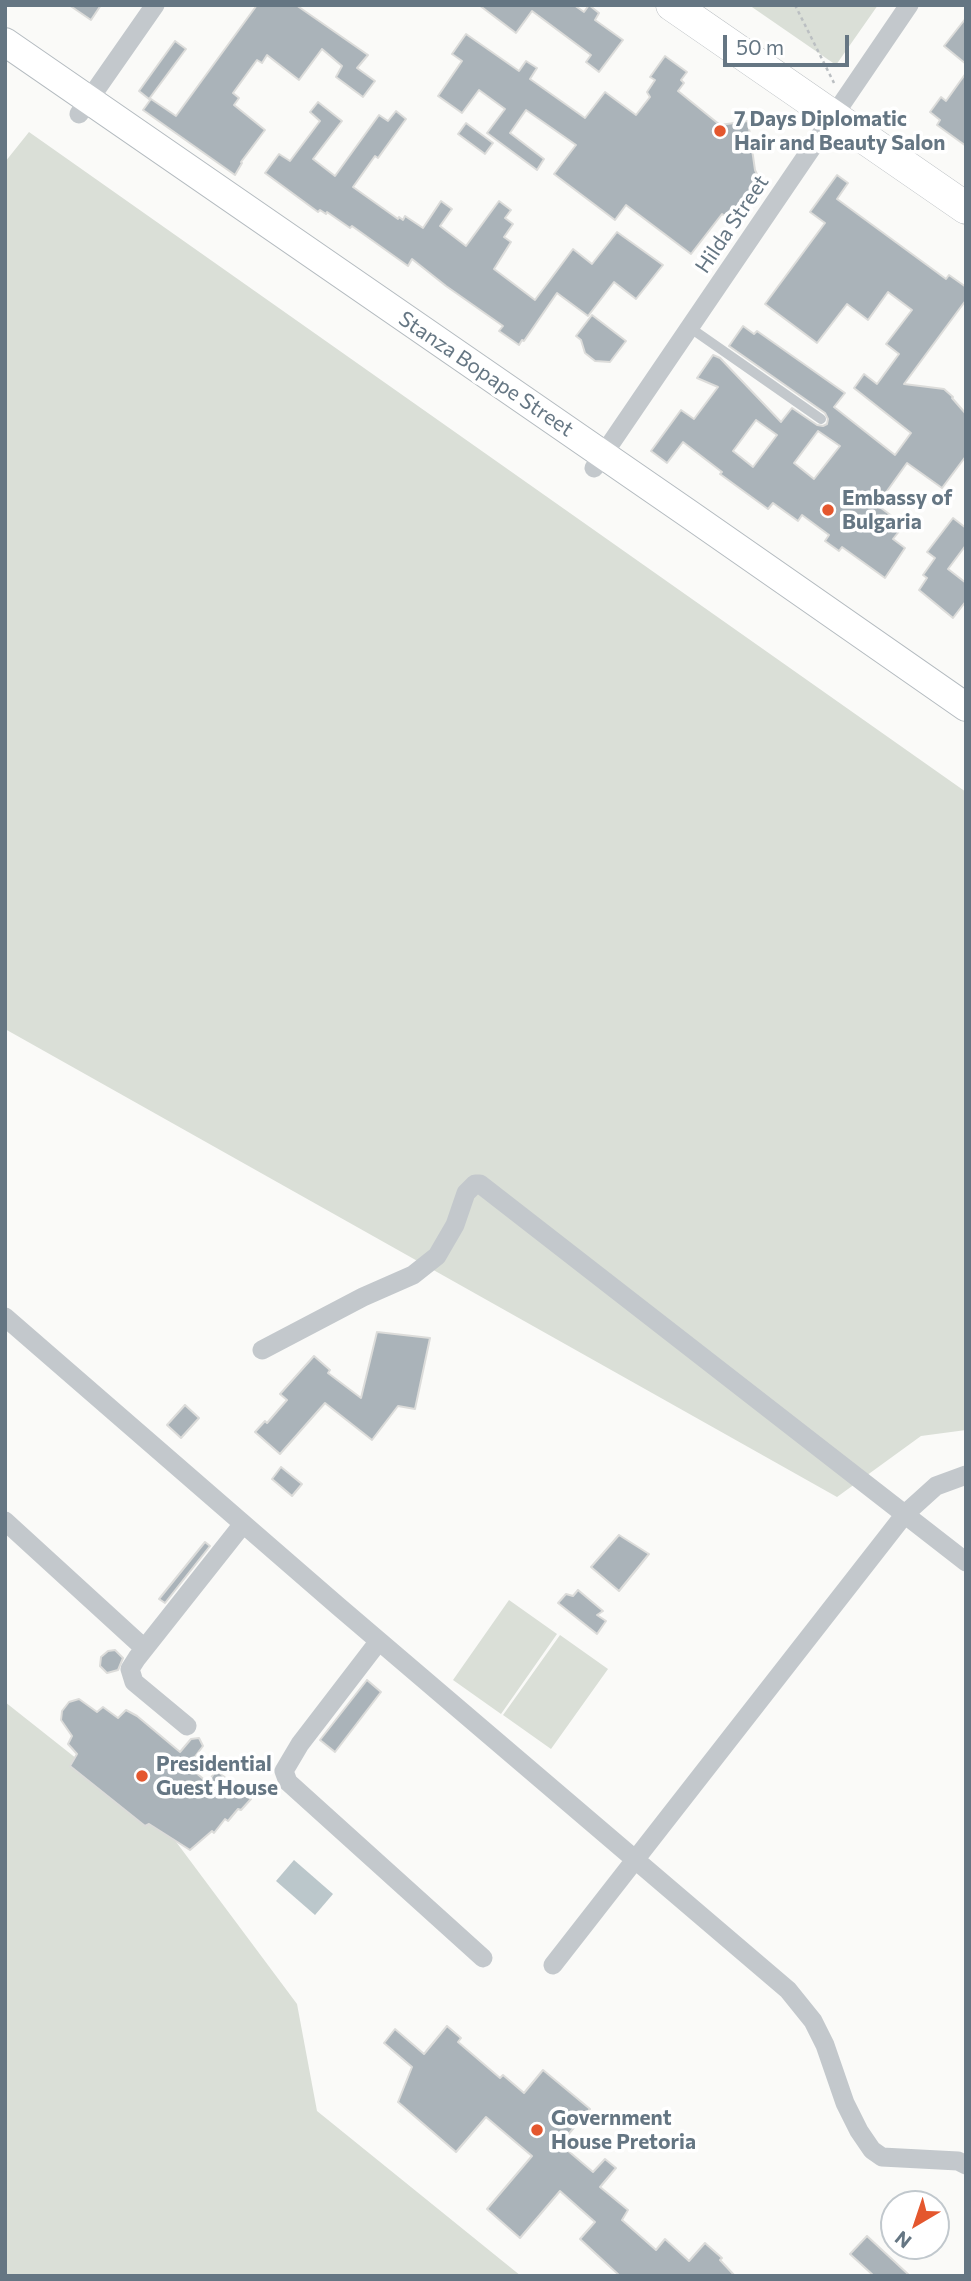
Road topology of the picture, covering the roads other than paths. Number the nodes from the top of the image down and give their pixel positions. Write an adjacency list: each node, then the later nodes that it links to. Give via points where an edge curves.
1 (155, 5): 6 (street)
2 (672, 5): 7 (main road)
3 (909, 5): 7 (street, Hilda Street)
4 (5, 42): 6 (main road, Stanza Bopape Street)
5 (5, 64): 6 (main road, Stanza Bopape Street)
6 (84, 107): 11 (main road, Stanza Bopape Street)
7 (838, 109): 8 (main road); 9 (street, Hilda Street)
8 (966, 208)
9 (689, 327): 10 (lane); 11 (street, Hilda Street)
10 (821, 419)
11 (598, 461): 12 (main road, Stanza Bopape Street); 13 (main road, Stanza Bopape Street)
12 (966, 708)
13 (966, 728)
14 (5, 1317): 19 (street)
15 (262, 1350): 17 (street, via 413,1275 437,1256 466,1193 480,1184)
16 (966, 1475): 17 (street, via 936,1486)
17 (905, 1514): 20 (street); 24 (street)
18 (5, 1521): 22 (street)
19 (243, 1524): 21 (street); 22 (street)
20 (966, 1562)
21 (379, 1641): 24 (street); 25 (street, via 284,1771 288,1782)
22 (144, 1648): 23 (street, via 130,1668 134,1682)
23 (187, 1726)
24 (635, 1860): 26 (street); 27 (street, via 803,2006 825,2045 845,2103 872,2150 882,2157)
25 (483, 1958)
26 (553, 1965)
27 (966, 2165)

